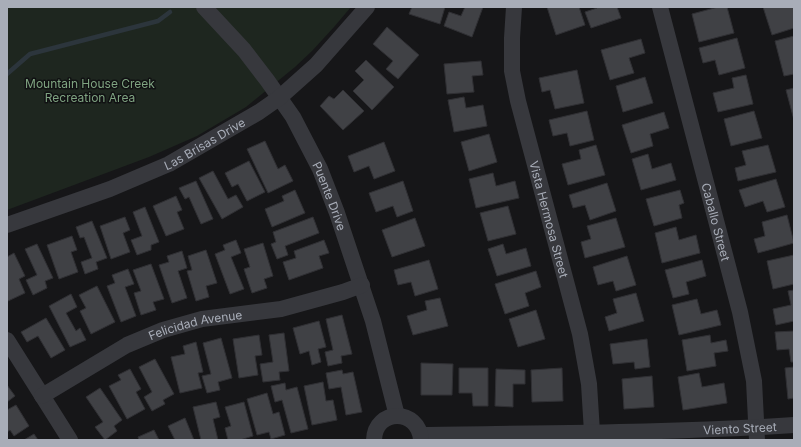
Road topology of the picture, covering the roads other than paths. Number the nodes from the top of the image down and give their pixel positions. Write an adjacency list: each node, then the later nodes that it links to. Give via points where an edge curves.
1 (204, 7): 5 (street, Puente Drive, via 244,50)
2 (367, 7): 5 (street, Las Brisas Drive, via 316,65)
3 (514, 7): 12 (street, Vista Hermosa Street, via 512,71 580,334 589,384)
4 (660, 7): 13 (street, Caballo Street, via 740,312 754,381)
5 (280, 98): 6 (street, Las Brisas Drive, via 169,164); 7 (street, Puente Drive, via 293,117 320,169)
6 (7, 225)
7 (362, 285): 9 (street, Felicidad Avenue, via 282,309 202,319 163,330 127,345); 10 (street, Puente Drive)
8 (7, 340): 9 (street)
9 (42, 396): 15 (street)
10 (397, 416): 14 (street, via 410,420 417,426); 16 (street, via 390,417 380,424)
11 (794, 425): 13 (street, Viento Street)
12 (592, 432): 13 (street, Viento Street); 14 (street, Viento Street)
13 (757, 434)
14 (421, 438)
15 (70, 440)
16 (374, 440)

